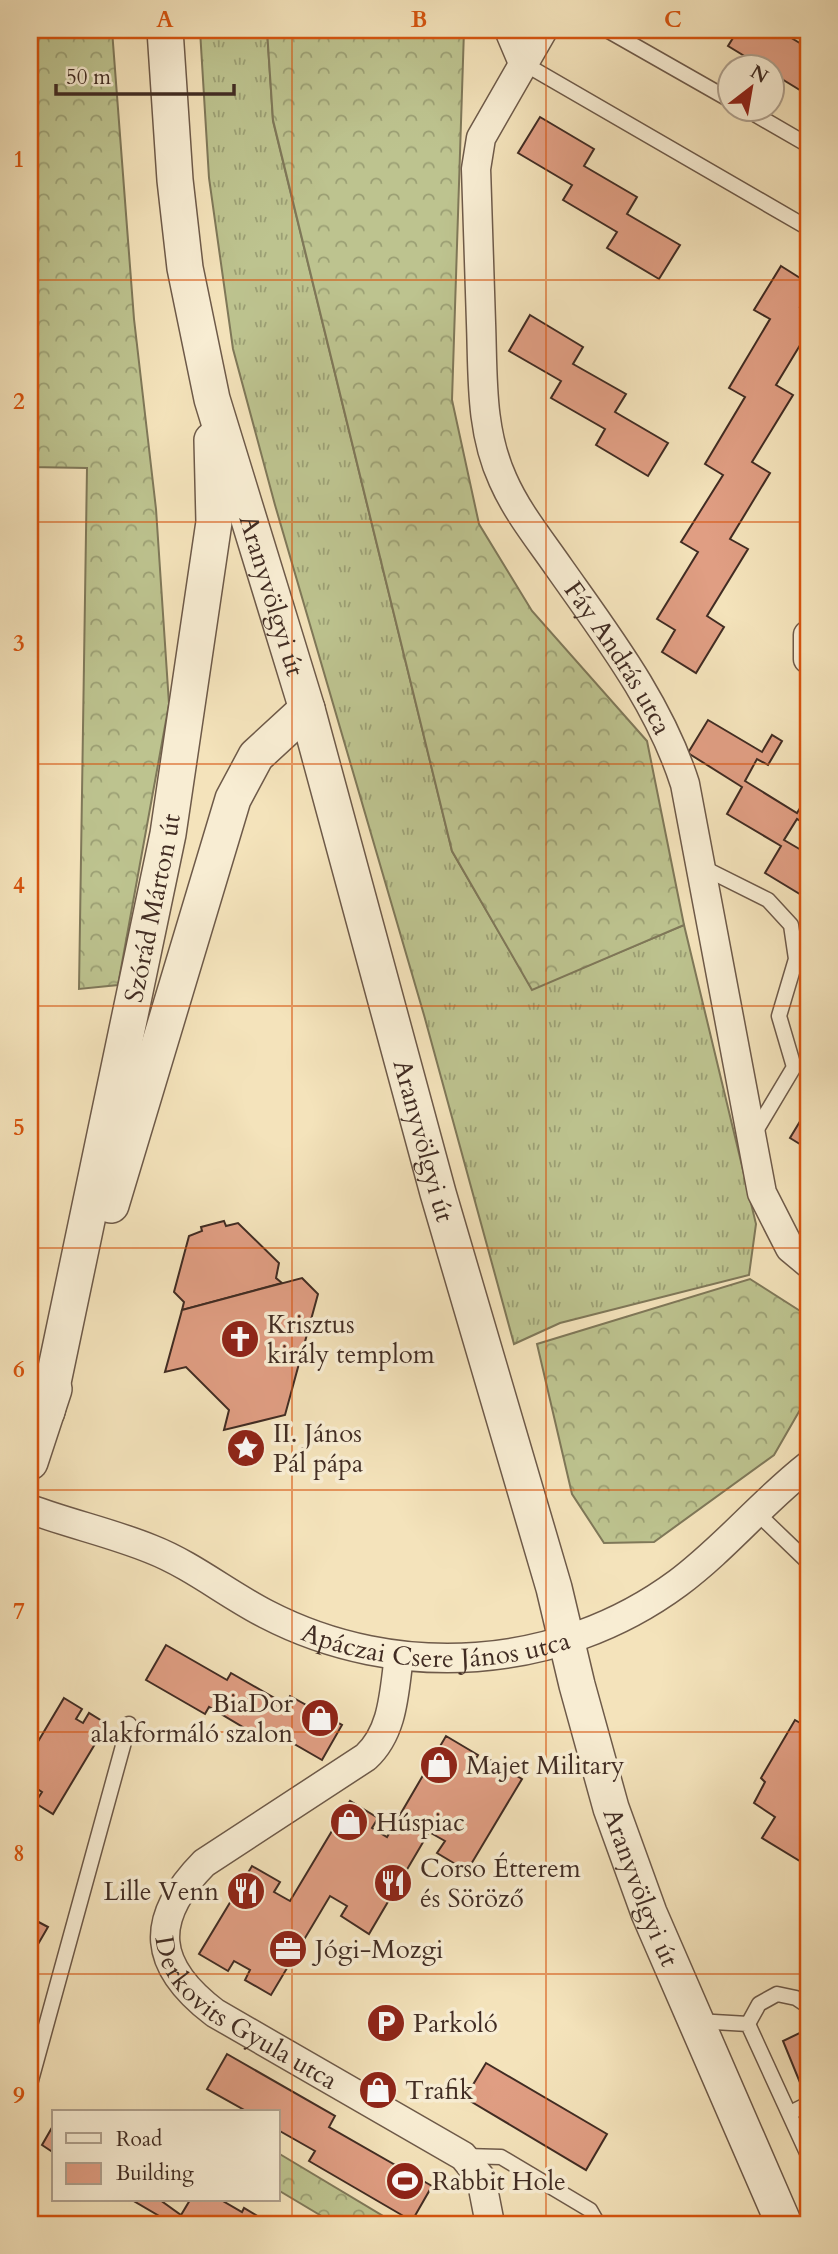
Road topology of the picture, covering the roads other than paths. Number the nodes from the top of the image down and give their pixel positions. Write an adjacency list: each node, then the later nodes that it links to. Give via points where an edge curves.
1 (165, 30): 10 (street, Aranyvölgyi út, via 185,268)
2 (509, 30): 5 (street)
3 (543, 30): 5 (street, Fáy András utca)
4 (607, 30): 6 (lane)
5 (523, 63): 9 (lane); 14 (street, Fáy András utca, via 481,138 476,169 483,402 489,444 521,514 663,726 685,784)
6 (716, 92)
7 (768, 122): 8 (lane)
8 (808, 145)
9 (808, 228)
10 (212, 399): 13 (street, Aranyvölgyi út); 17 (street, Szórád Márton út, via 214,522 168,834)
11 (808, 635): 12 (street)
12 (808, 659)
13 (307, 709): 17 (street, Szórád Márton út, via 256,755 233,799); 23 (street, Aranyvölgyi út, via 438,1193)
14 (700, 866): 15 (street, Fáy András utca); 15 (lane, via 768,900 791,925 796,959 779,1016 793,1067)
15 (750, 1142): 16 (street, Fáy András utca, via 762,1193 790,1248)
16 (808, 1264)
17 (47, 1411): 18 (street, Szórád Márton út)
18 (30, 1462)
19 (808, 1466): 21 (street, Apáczai Csere János utca)
20 (30, 1509): 24 (street, Apáczai Csere János utca, via 151,1549 267,1615 311,1633)
21 (755, 1512): 22 (lane); 23 (street, Apáczai Csere János utca, via 678,1583 631,1612)
22 (808, 1562)
23 (567, 1641): 24 (street, Apáczai Csere János utca, via 490,1659); 27 (street, Aranyvölgyi út, via 611,1808 649,1913)
24 (399, 1656): 33 (street, Derkovits Gyula utca, via 390,1718 380,1744 204,1863 182,1890 164,1941 170,1963 187,1992 215,2013)
25 (129, 1724): 29 (lane)
26 (808, 2006): 28 (lane, via 777,1994 759,2004)
27 (697, 2021): 28 (lane); 36 (street, Aranyvölgyi út)
28 (748, 2024): 31 (lane)
29 (30, 2084)
30 (808, 2104): 31 (lane)
31 (790, 2113): 32 (lane)
32 (808, 2155)
33 (463, 2156): 34 (street, Derkovits Gyula utca, via 481,2178); 35 (lane, via 501,2157 590,2210)
34 (489, 2224)
35 (598, 2224)
36 (784, 2224)

